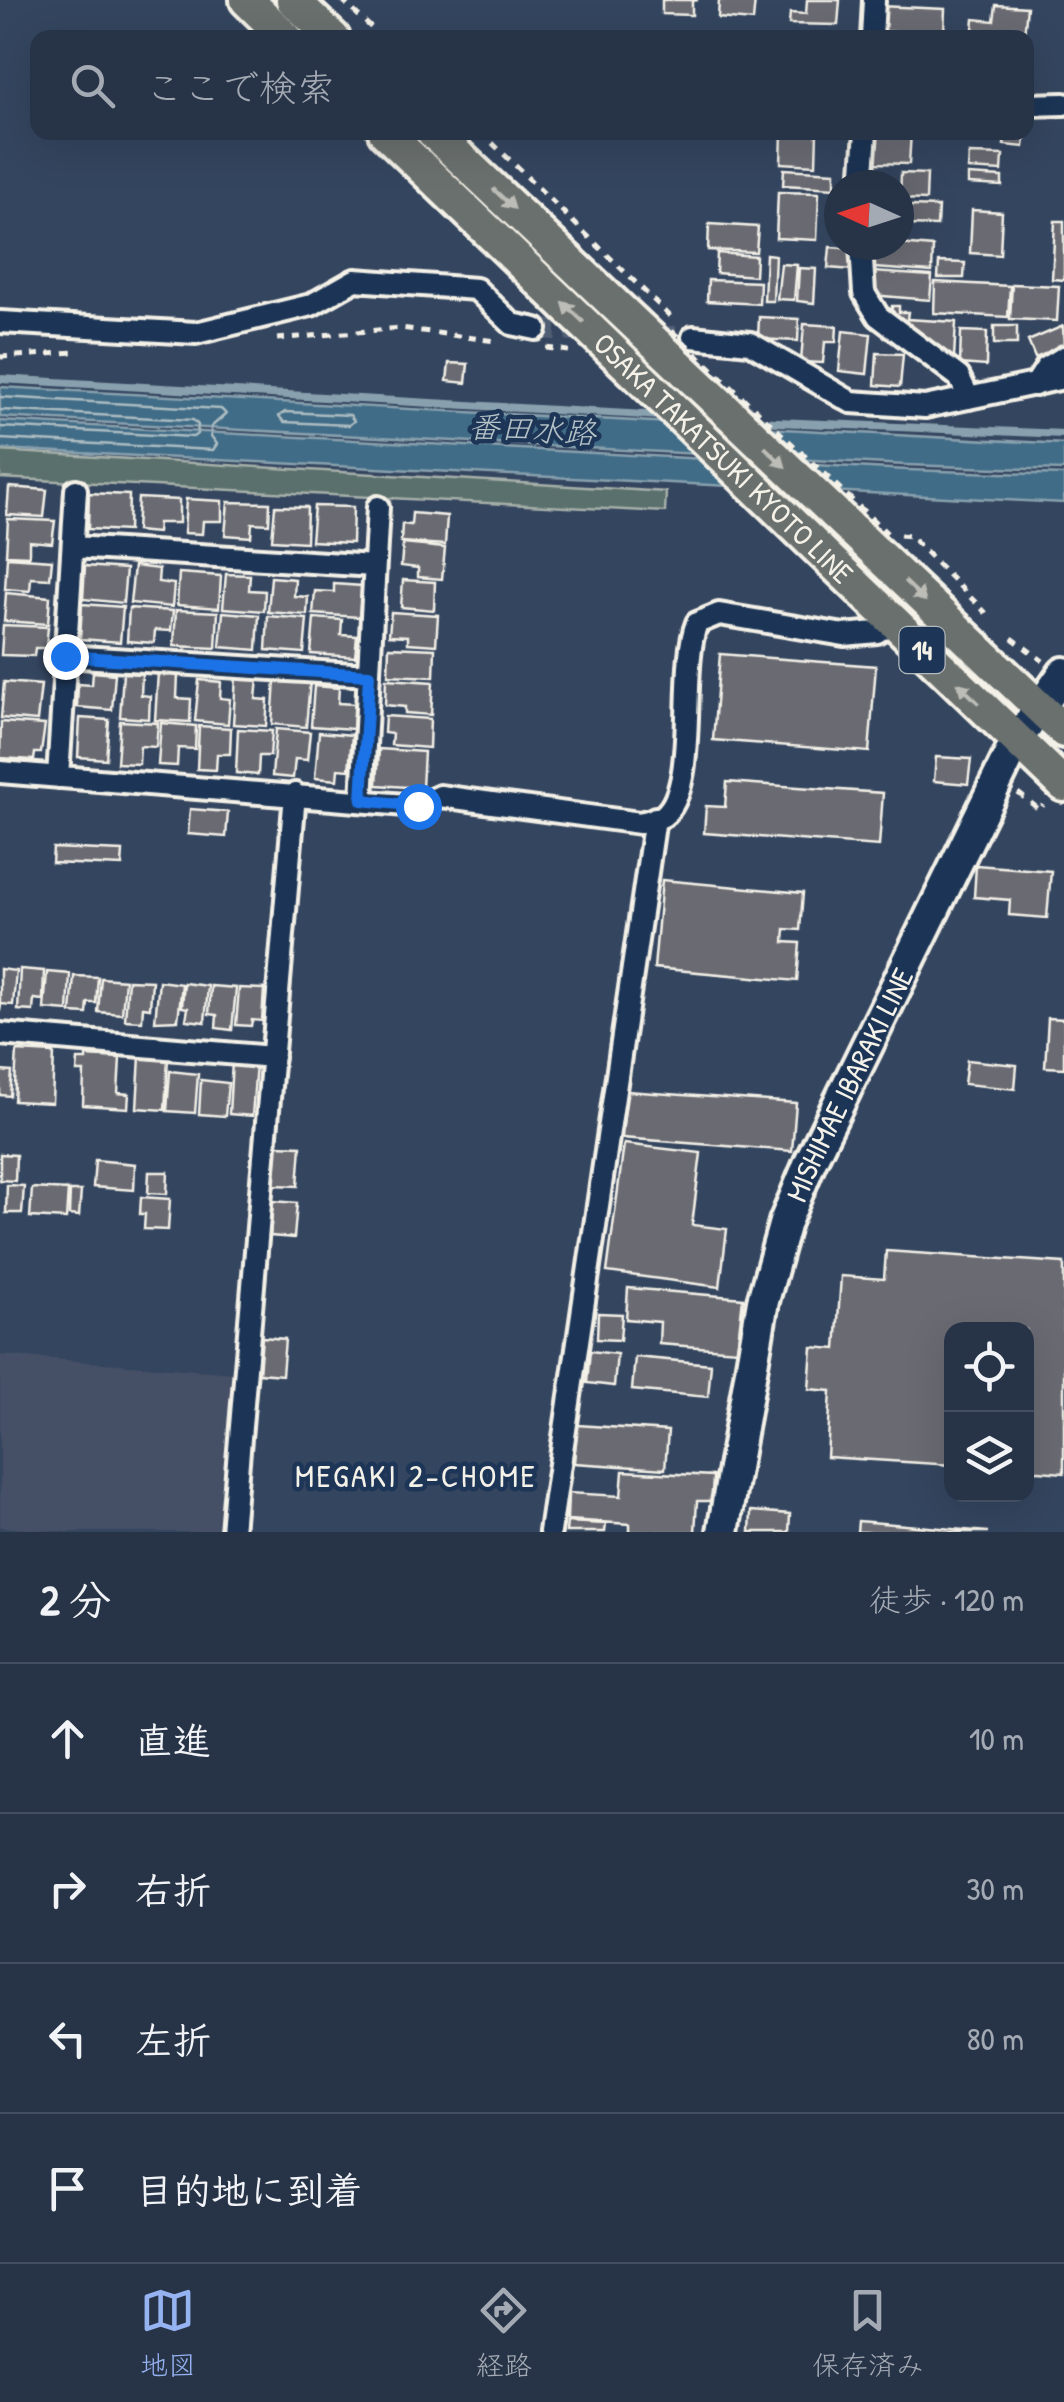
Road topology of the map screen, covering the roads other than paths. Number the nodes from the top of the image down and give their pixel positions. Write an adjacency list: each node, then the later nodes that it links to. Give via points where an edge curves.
1 (247, 0): 4 (main road)
2 (293, 0): 5 (main road)
3 (874, 0): 6 (street)
4 (278, 30)
5 (325, 30)
6 (872, 30)
7 (1064, 104): 8 (street)
8 (1034, 105)
9 (393, 140): 25 (main road, OSAKA TAKATSUKI KYOTO LINE / 14, one-way to 9)
10 (441, 140): 29 (main road, OSAKA TAKATSUKI KYOTO LINE / 14, one-way to 29)
11 (865, 140): 12 (street)
12 (863, 170)
13 (862, 260): 20 (street, via 864,292 878,316 959,376)
14 (0, 322): 16 (street, via 196,333 311,305 356,280 476,290 512,324)
15 (692, 337): 20 (street, via 750,343 851,402 926,407)
16 (540, 338)
17 (1064, 358): 19 (street)
18 (1064, 378): 19 (street)
19 (1035, 384): 20 (street)
20 (968, 398)
21 (76, 490): 23 (street)
22 (378, 507): 24 (street)
23 (73, 548): 24 (street); 26 (street)
24 (374, 566): 28 (street)
25 (893, 622): 30 (main road, OSAKA TAKATSUKI KYOTO LINE / 14, one-way to 25); 36 (street, via 877,632 844,634 719,614 697,623 689,642 679,793)
26 (65, 656): 28 (street); 32 (street)
27 (1055, 669): 29 (main road, MISHIMAE IBARAKI LINE)
28 (369, 675): 35 (street)
29 (1052, 720): 30 (main road, MISHIMAE IBARAKI LINE)
30 (1017, 740): 33 (main road, OSAKA TAKATSUKI KYOTO LINE / 14); 41 (main road, MISHIMAE IBARAKI LINE, via 785,1222 763,1301)
31 (0, 772): 32 (street)
32 (58, 776): 34 (street)
33 (1064, 785)
34 (295, 794): 35 (street); 38 (street)
35 (362, 800): 36 (street, via 418,806 440,796 640,823)
36 (655, 818): 40 (street)
37 (0, 1034): 38 (street)
38 (273, 1057): 39 (street)
39 (232, 1532)
40 (550, 1532)
41 (724, 1532)

